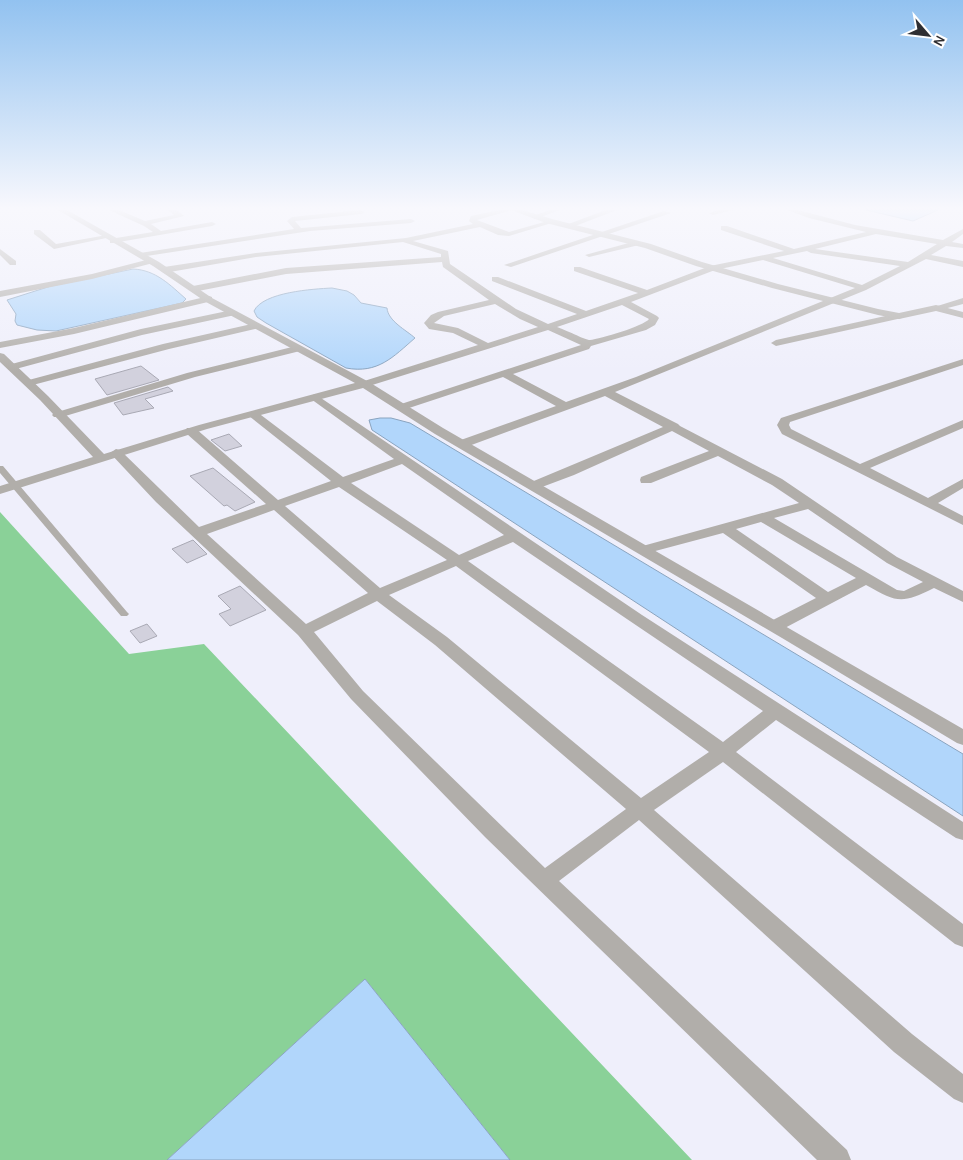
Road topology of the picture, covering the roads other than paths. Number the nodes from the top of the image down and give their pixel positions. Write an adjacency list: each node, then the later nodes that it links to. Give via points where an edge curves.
1 (138, 264): 18 (street)
2 (155, 264): 13 (street)
3 (201, 264): 13 (street)
4 (376, 264): 17 (street, via 286,271)
5 (446, 264): 23 (street)
6 (701, 264): 11 (street)
7 (732, 264): 11 (street)
8 (783, 264): 16 (street)
9 (902, 264): 10 (street)
10 (909, 265): 16 (street)
11 (713, 268): 19 (street); 22 (street)
12 (577, 269): 19 (street)
13 (164, 270): 17 (street)
14 (495, 279): 28 (street)
15 (0, 282): 18 (street)
16 (863, 288): 22 (street)
17 (193, 289): 21 (street)
18 (10, 292): 20 (street)
19 (647, 293): 25 (street)
20 (0, 294)
21 (208, 299): 27 (street); 35 (street)
22 (832, 300): 30 (street); 44 (street)
23 (495, 301): 32 (street, via 525,319); 36 (street, via 441,314 429,323 432,327 455,330)
24 (963, 301): 26 (street)
25 (623, 302): 28 (street); 34 (street, via 654,318 652,323)
26 (936, 308): 29 (street); 30 (street)
27 (232, 313): 31 (street); 40 (street, via 141,332)
28 (584, 314): 32 (street)
29 (963, 315)
30 (899, 316): 33 (street)
31 (256, 326): 37 (street); 42 (street)
32 (548, 327): 34 (street); 36 (street)
33 (776, 343)
34 (587, 344): 41 (street)
35 (0, 345)
36 (487, 346): 43 (street)
37 (296, 349): 43 (street); 48 (street, via 191,375)
38 (0, 356): 40 (street)
39 (963, 362): 59 (street, via 785,420 786,430)
40 (12, 367): 42 (street)
41 (505, 374): 46 (street); 47 (street)
42 (28, 383): 48 (street)
43 (365, 384): 45 (street); 47 (street)
44 (606, 392): 46 (street); 51 (street)
45 (315, 397): 49 (street); 57 (street)
46 (564, 406): 53 (street)
47 (402, 407): 53 (street)
48 (58, 414): 56 (street)
49 (253, 414): 52 (street); 61 (street)
50 (963, 424): 59 (street)
51 (674, 426): 54 (street); 64 (street)
52 (191, 431): 55 (street); 67 (street)
53 (462, 444): 64 (street)
54 (718, 452): 60 (street); 68 (street, via 777,482)
55 (116, 453): 56 (street); 72 (street)
56 (101, 458): 63 (street)
57 (403, 460): 61 (street); 73 (street)
58 (0, 468): 63 (lane)
59 (860, 468): 66 (street)
60 (646, 480)
61 (341, 482): 67 (street); 75 (street)
62 (963, 484): 66 (street)
63 (16, 485): 65 (street); 81 (lane)
64 (534, 486): 74 (street)
65 (0, 490)
66 (930, 503): 70 (street)
67 (276, 504): 72 (street); 78 (street)
68 (810, 504): 69 (street); 77 (street)
69 (764, 518): 71 (street); 76 (street)
70 (963, 521)
71 (724, 528): 74 (street); 80 (street)
72 (198, 532): 83 (street)
73 (515, 536): 75 (street); 84 (street)
74 (644, 550): 82 (street)
75 (457, 560): 78 (street); 86 (street)
76 (866, 578): 77 (street, via 900,596); 80 (street)
77 (932, 583): 79 (street)
78 (378, 594): 83 (street); 87 (street, via 441,641)
79 (963, 597)
80 (826, 598): 82 (street)
81 (124, 614)
82 (775, 626): 85 (street)
83 (304, 632): 89 (street, via 357,695)
84 (776, 710): 86 (street); 88 (street)
85 (963, 738)
86 (723, 752): 87 (street); 90 (street)
87 (640, 809): 89 (street); 91 (street, via 903,1043)
88 (963, 832)
89 (544, 880): 92 (street)
90 (963, 937)
91 (963, 1090)
92 (837, 1160)

